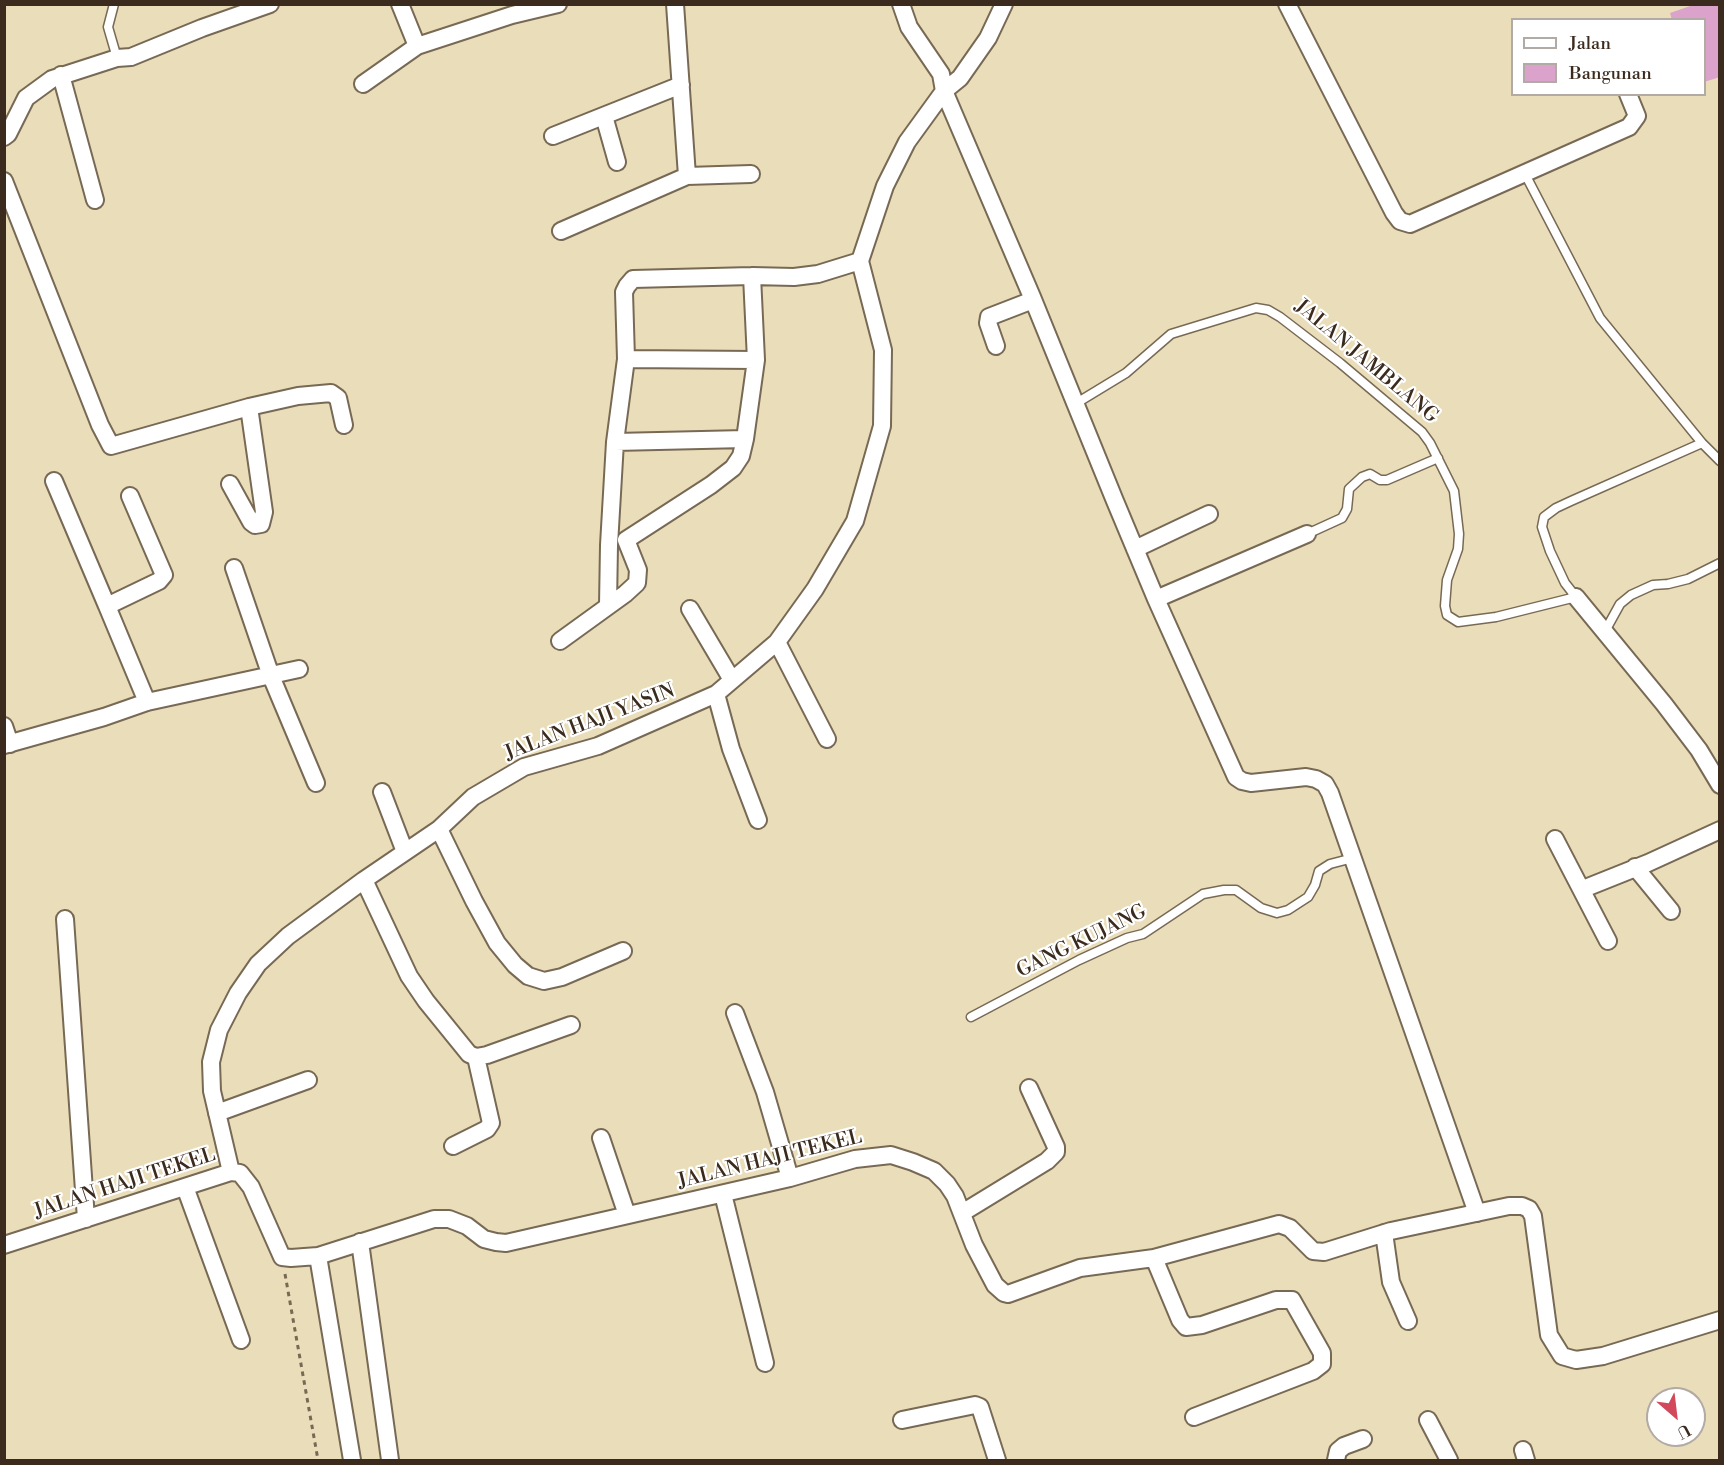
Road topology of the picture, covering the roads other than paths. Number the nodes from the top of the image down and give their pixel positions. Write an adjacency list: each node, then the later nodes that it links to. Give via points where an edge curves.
1 (114, 4): 10 (lane, via 108,27)
2 (270, 4): 10 (street, via 130,57)
3 (400, 4): 9 (street)
4 (558, 4): 9 (street)
5 (675, 4): 13 (street)
6 (901, 4): 14 (street, via 909,27 941,74)
7 (1004, 4): 14 (street, via 988,38 960,78)
8 (1287, 4): 21 (street, via 1400,221 1420,221)
9 (417, 46): 12 (street)
10 (117, 58): 11 (street)
11 (62, 75): 17 (street, via 26,98); 24 (street)
12 (363, 84)
13 (681, 85): 16 (street); 22 (street)
14 (944, 91): 26 (street, via 907,142 885,186); 28 (street)
15 (1629, 96): 21 (street, via 1637,116 1629,127)
16 (603, 116): 18 (street); 19 (street)
17 (4, 136)
18 (553, 136)
19 (617, 162)
20 (751, 174): 22 (street)
21 (1525, 174): 37 (lane, via 1600,318)
22 (687, 176): 25 (street)
23 (4, 181): 33 (street, via 111,446)
24 (94, 200)
25 (561, 231)
26 (860, 261): 27 (street, via 818,274); 57 (street, JALAN HAJI YASIN, via 883,350 882,426 855,521 815,589)
27 (752, 276): 30 (street, via 633,279 624,292); 31 (street)
28 (1033, 300): 29 (street, via 989,317 987,323); 32 (street)
29 (996, 346)
30 (626, 359): 31 (street); 36 (street)
31 (756, 360): 35 (street)
32 (1075, 404): 38 (lane, JALAN JAMBLANG, via 1126,373 1171,334 1256,308 1280,317 1340,363 1422,432); 47 (street)
33 (249, 408): 34 (street, via 331,393 338,398); 41 (street, via 264,512 261,524 251,522)
34 (344, 425)
35 (745, 439): 36 (street); 45 (street, via 733,468)
36 (615, 442): 46 (street)
37 (1702, 443): 39 (lane); 50 (lane, via 1556,508 1544,517 1542,527 1550,551)
38 (1438, 458): 44 (lane, via 1387,480 1370,474 1362,477 1349,489 1342,518); 50 (lane, JALAN JAMBLANG, via 1454,491 1459,534 1445,593 1447,615 1464,623)
39 (1719, 461)
40 (54, 480): 53 (street)
41 (230, 484)
42 (130, 496): 53 (street, via 164,575)
43 (1209, 514): 47 (street)
44 (1308, 534): 51 (street)
45 (626, 540): 46 (street); 52 (street, via 639,577 625,594)
46 (609, 545): 52 (street)
47 (1135, 549): 51 (street)
48 (1719, 563): 55 (lane, via 1688,579 1653,585 1631,595 1620,604)
49 (234, 568): 59 (street)
50 (1576, 597): 55 (street)
51 (1156, 599): 74 (street, via 1236,777 1251,783 1306,777 1325,784)
52 (608, 605): 56 (street)
53 (107, 606): 62 (street)
54 (690, 609): 60 (street)
55 (1604, 633): 67 (street, via 1678,722)
56 (560, 641)
57 (777, 642): 60 (street, JALAN HAJI YASIN); 64 (street)
58 (299, 669): 59 (street)
59 (271, 676): 62 (street); 66 (street)
60 (732, 680): 61 (street, JALAN HAJI YASIN)
61 (716, 694): 69 (street, via 731,749); 70 (street, JALAN HAJI YASIN, via 598,746 524,767 473,797)
62 (147, 702): 65 (street)
63 (4, 726): 65 (street)
64 (827, 739)
65 (8, 745)
66 (316, 783)
67 (1719, 785)
68 (382, 792): 73 (street)
69 (758, 820)
70 (439, 829): 73 (street, JALAN HAJI YASIN); 81 (street, via 497,943 528,976 544,981 562,977)
71 (1719, 830): 75 (street)
72 (1555, 839): 77 (street)
73 (405, 852): 76 (street, JALAN HAJI YASIN)
74 (1353, 858): 83 (lane, GANG KUJANG, via 1319,870 1308,897 1277,913 1261,908 1236,890 1203,894 1143,934 1079,960); 96 (street)
75 (1635, 867): 77 (street); 78 (street)
76 (363, 880): 85 (street, via 409,976 465,1050); 88 (street, JALAN HAJI YASIN, via 288,936 258,964 237,993 219,1030 211,1062)
77 (1583, 890): 80 (street)
78 (1671, 911)
79 (65, 919): 98 (street)
80 (1608, 941)
81 (623, 951)
82 (735, 1013): 92 (street, via 765,1092)
83 (971, 1017)
84 (571, 1025): 85 (street)
85 (476, 1057): 90 (street, via 491,1123 487,1129)
86 (308, 1080): 88 (street)
87 (1029, 1088): 95 (street, via 1056,1152)
88 (217, 1113): 91 (street, JALAN HAJI YASIN)
89 (601, 1138): 97 (street)
90 (453, 1146)
91 (231, 1172): 93 (street, JALAN HAJI TEKEL); 102 (street, JALAN HAJI TEKEL, via 240,1173 250,1187 282,1257)
92 (790, 1178): 94 (street, JALAN HAJI TEKEL); 95 (street, JALAN HAJI TEKEL, via 855,1159 891,1155 934,1171 947,1184)
93 (185, 1187): 98 (street, JALAN HAJI TEKEL); 106 (street)
94 (723, 1194): 97 (street, JALAN HAJI TEKEL); 107 (street)
95 (962, 1213): 103 (street, JALAN HAJI TEKEL, via 995,1285 1008,1294 1080,1268)
96 (1477, 1213): 99 (street, JALAN HAJI TEKEL); 104 (street, JALAN HAJI TEKEL, via 1509,1206 1529,1209 1549,1335 1562,1356 1576,1360 1603,1356)
97 (627, 1215): 100 (street, JALAN HAJI TEKEL, via 506,1243 484,1239 449,1219 434,1219)
98 (86, 1219): 101 (street, JALAN HAJI TEKEL)
99 (1383, 1233): 103 (street, JALAN HAJI TEKEL, via 1324,1252 1313,1251 1290,1228 1279,1224); 105 (street, via 1390,1282)
100 (360, 1242): 102 (street, JALAN HAJI TEKEL); 113 (street)
101 (4, 1245)
102 (318, 1256): 112 (street)
103 (1154, 1258): 108 (street, via 1186,1327 1276,1300 1292,1300 1322,1353 1322,1364 1313,1371)
104 (1719, 1320)
105 (1408, 1321)
106 (241, 1340)
107 (765, 1363)
108 (1194, 1417)
109 (902, 1420): 114 (street, via 980,1407)
110 (1428, 1420): 116 (street)
111 (1362, 1439): 115 (street, via 1338,1451)
112 (352, 1461)
113 (390, 1461)
114 (997, 1461)
115 (1336, 1461)
116 (1449, 1461)

